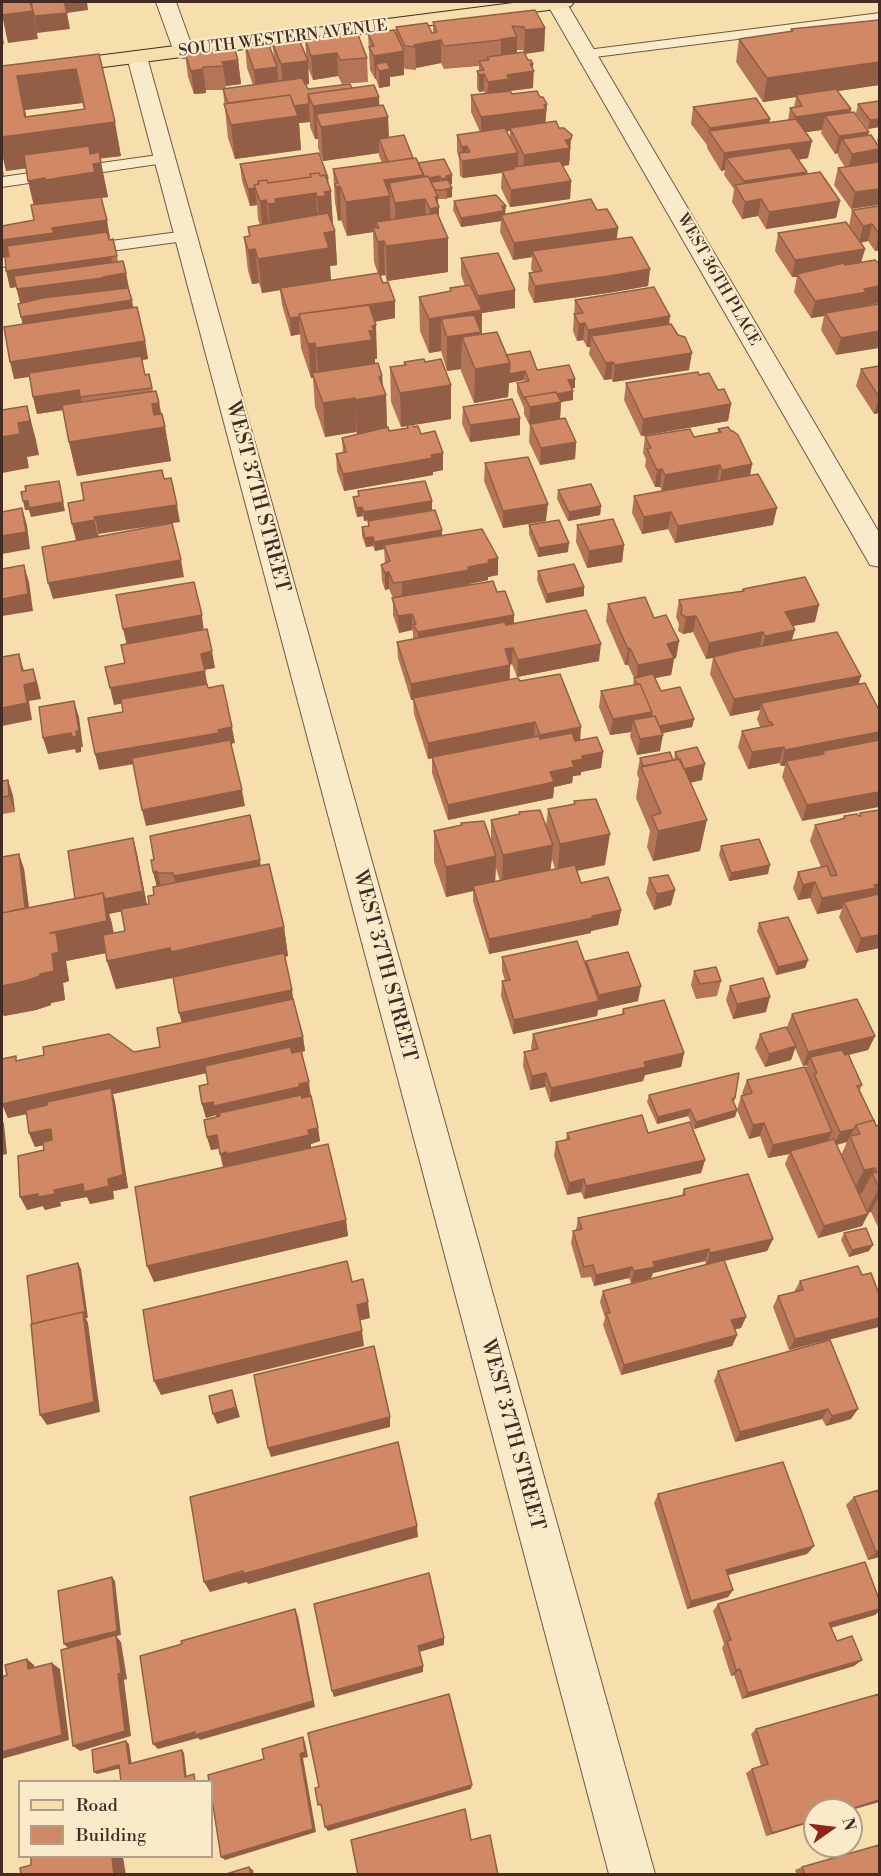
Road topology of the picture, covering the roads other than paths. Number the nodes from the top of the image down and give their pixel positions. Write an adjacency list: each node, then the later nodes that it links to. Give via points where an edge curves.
1 (166, 2): 4 (street)
2 (559, 2): 4 (main road, SOUTH WESTERN AVENUE); 5 (street, WEST 36TH PLACE)
3 (879, 16): 5 (lane)
4 (184, 52): 6 (main road, SOUTH WESTERN AVENUE)
5 (587, 54): 12 (street, WEST 36TH PLACE)
6 (137, 57): 7 (main road, SOUTH WESTERN AVENUE); 8 (street, WEST 37TH STREET)
7 (2, 74)
8 (165, 159): 9 (lane); 10 (street, WEST 37TH STREET)
9 (2, 182)
10 (186, 236): 11 (lane); 13 (street, WEST 37TH STREET)
11 (2, 262)
12 (879, 558)
13 (632, 1875)

